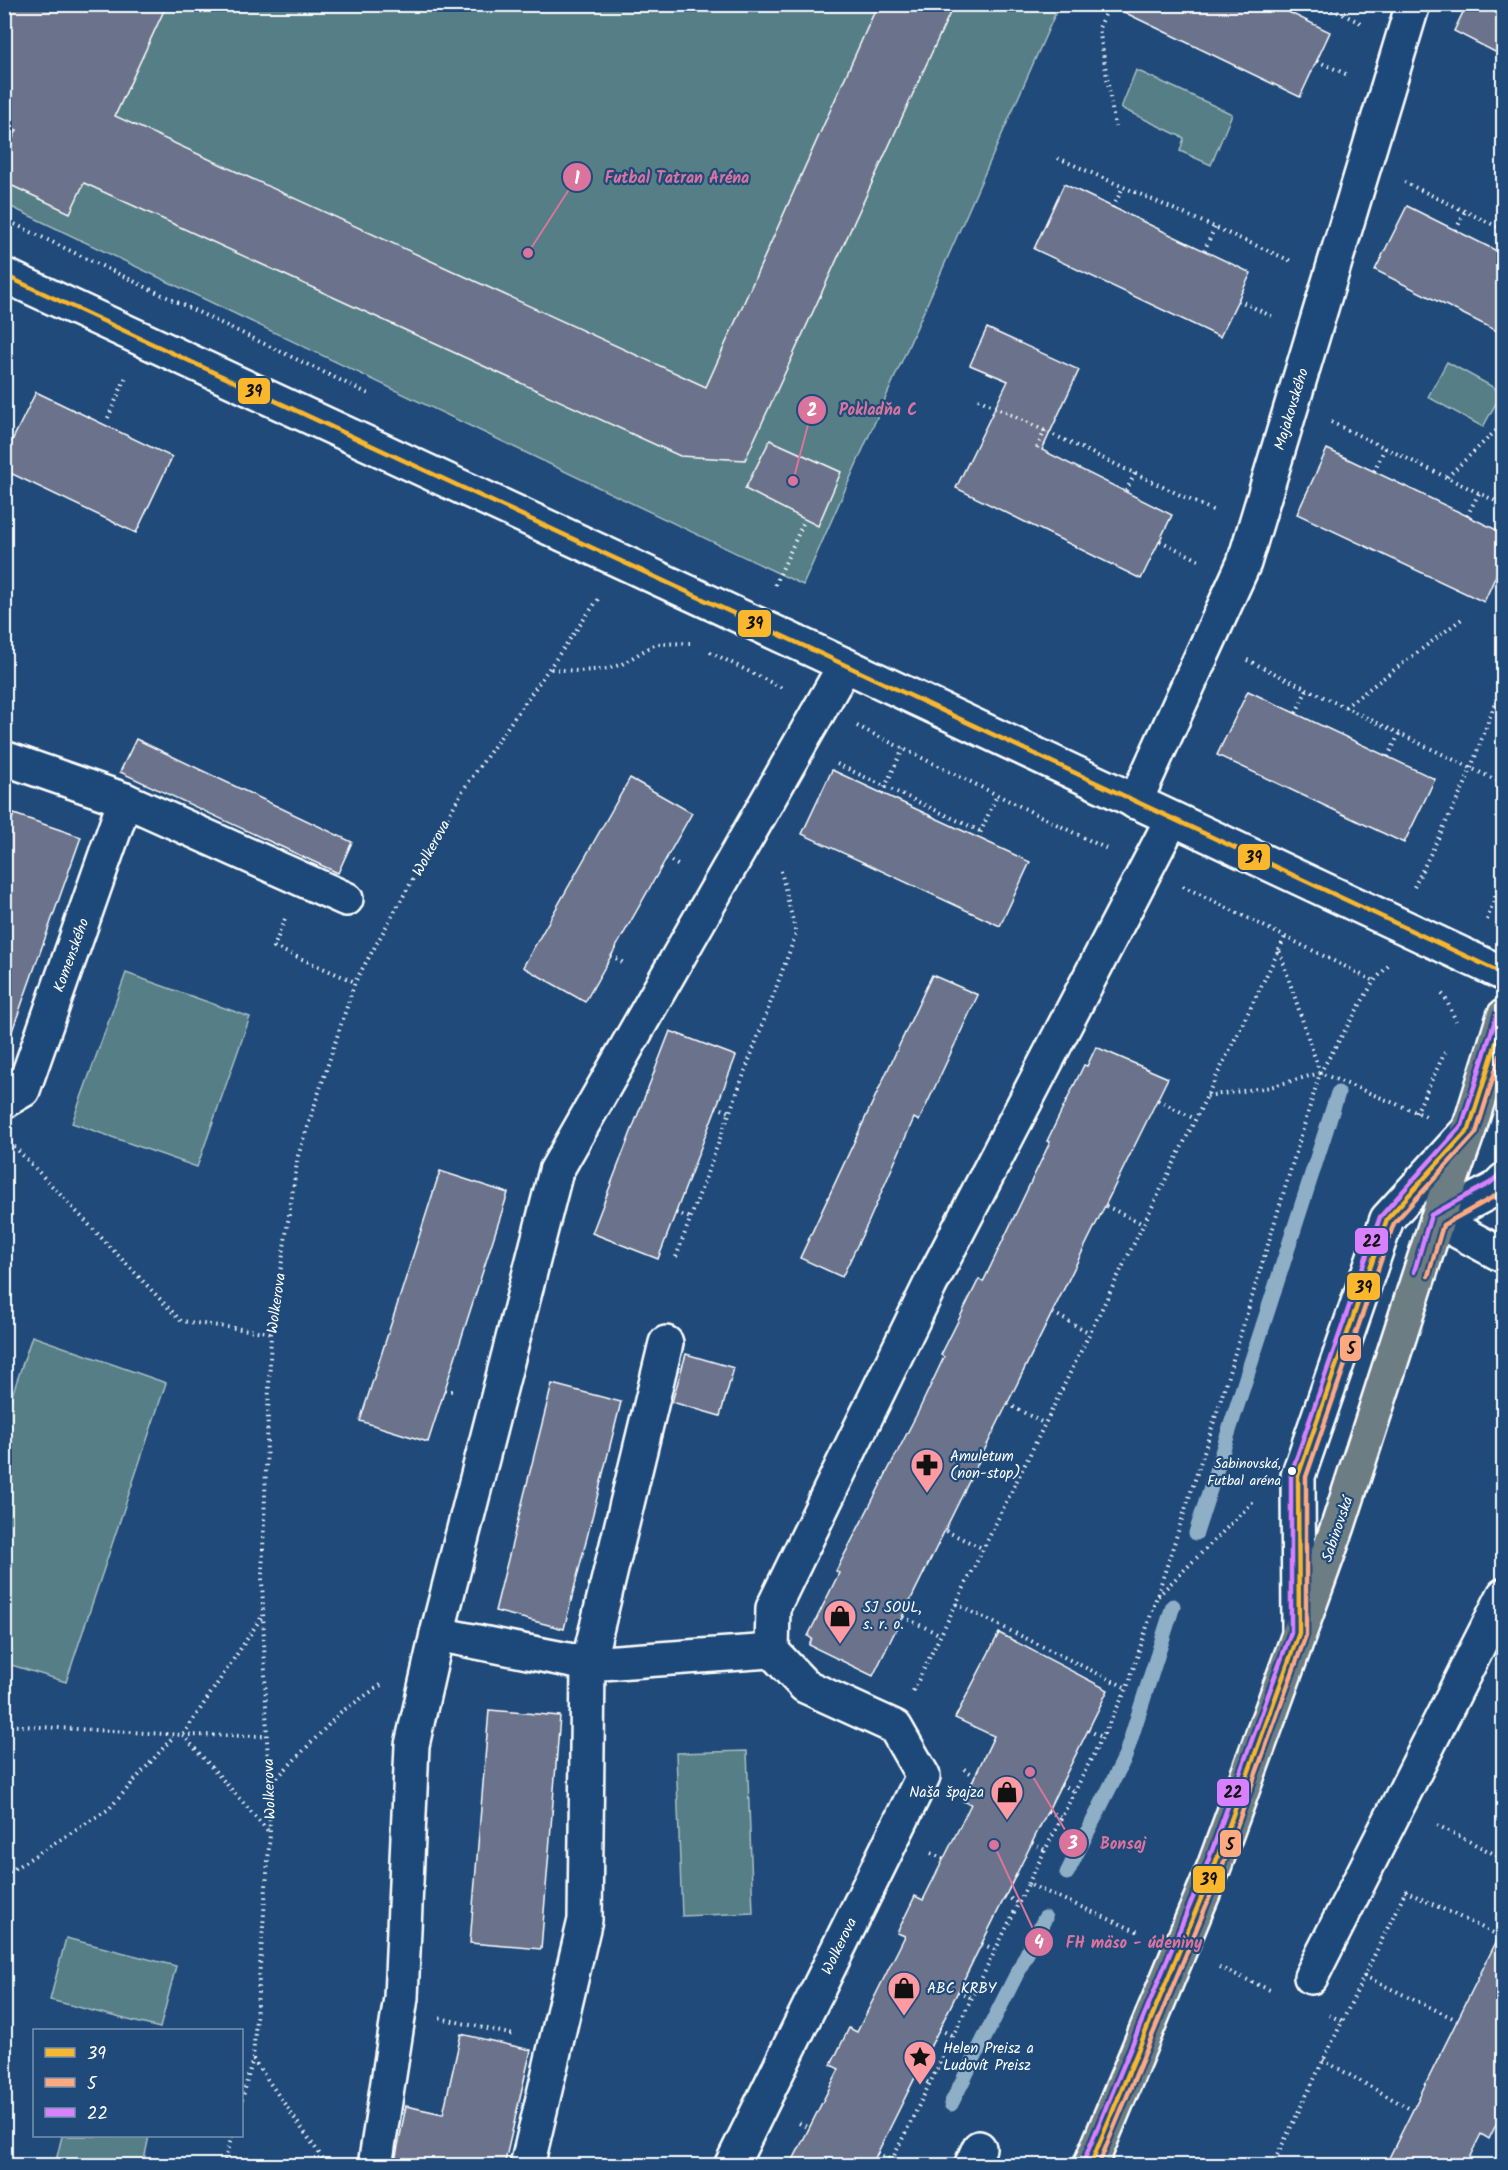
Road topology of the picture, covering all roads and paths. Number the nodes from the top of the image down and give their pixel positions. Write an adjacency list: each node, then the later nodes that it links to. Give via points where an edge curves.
1 (1110, 4): 3 (path, via 1099,28)
2 (1413, 4): 5 (street, Majakovského)
3 (1115, 127)
4 (1058, 158): 6 (path)
5 (1366, 163): 8 (path); 14 (street, Majakovského)
6 (1123, 187): 7 (path); 9 (path)
7 (1113, 208)
8 (1465, 211): 10 (path); 11 (path)
9 (1215, 227): 12 (path); 14 (path)
10 (1502, 228)
11 (1456, 230)
12 (1204, 251)
13 (4, 275): 38 (street)
14 (1330, 279): 17 (street, Majakovského)
15 (131, 367): 18 (path)
16 (978, 399): 20 (path)
17 (1293, 404): 22 (path); 31 (street, Majakovského)
18 (108, 418)
19 (1503, 423): 25 (path)
20 (1045, 430): 21 (path); 24 (path)
21 (1037, 448)
22 (1385, 448): 23 (path); 25 (path)
23 (1374, 471)
24 (1135, 473): 26 (path); 31 (path)
25 (1447, 477): 27 (path)
26 (1126, 491)
27 (1479, 493): 28 (path); 29 (path)
28 (1503, 505)
29 (1467, 516)
30 (805, 519): 32 (path)
31 (1255, 530): 36 (street, Majakovského)
32 (773, 588)
33 (609, 602): 39 (path, Wolkerova, via 599,597)
34 (1463, 618): 43 (path)
35 (680, 638): 39 (path, via 693,644 655,644 607,669)
36 (1209, 642): 41 (path); 56 (street, Majakovského)
37 (706, 650): 42 (path)
38 (845, 665): 42 (street); 56 (street)
39 (550, 669): 72 (path, Wolkerova, via 463,790)
40 (1503, 679): 50 (path)
41 (1307, 689): 43 (path); 44 (path)
42 (821, 707): 46 (street); 47 (path)
43 (1344, 708): 45 (path)
44 (1296, 713)
45 (1399, 734): 48 (path); 50 (path)
46 (799, 747): 52 (path); 57 (street)
47 (903, 748): 52 (path); 54 (path)
48 (1388, 756)
49 (4, 758): 55 (street)
50 (1471, 768): 51 (path); 64 (path)
51 (1503, 784)
52 (885, 786): 53 (path); 59 (path)
53 (882, 793)
54 (997, 795): 59 (path); 61 (path)
55 (125, 800): 63 (street); 80 (street, Komenského, via 23,1090)
56 (1135, 802): 58 (street)
57 (765, 806): 82 (path, via 796,934); 110 (street, via 556,1171)
58 (1172, 819): 61 (street); 67 (street)
59 (981, 831): 60 (path)
60 (978, 838)
61 (1146, 868): 68 (path); 112 (street, via 930,1285 773,1608)
62 (1503, 870): 66 (path, via 1487,920)
63 (302, 879): 65 (street); 72 (path, via 274,947)
64 (1410, 896)
65 (346, 899)
66 (1476, 920)
67 (1417, 934): 70 (street); 71 (path)
68 (1285, 937): 69 (path); 71 (path)
69 (1279, 950): 77 (path); 78 (path)
70 (1503, 974)
71 (1374, 981): 77 (path)
72 (355, 982): 97 (path, Wolkerova, via 298,1156)
73 (1437, 990): 75 (path, via 1456,1019)
74 (1503, 1016): 85 (main road, Sabinovská)
75 (1454, 1027)
76 (1450, 1043): 83 (path)
77 (1320, 1073): 78 (path, via 1270,1087); 83 (path); 105 (path)
78 (1207, 1095): 84 (path)
79 (1158, 1100): 84 (path)
80 (4, 1101)
81 (716, 1107): 82 (path)
82 (730, 1112): 90 (path)
83 (1416, 1113): 85 (path)
84 (1196, 1119): 92 (path)
85 (1469, 1129): 91 (main road, Sabinovská); 109 (street, via 1387,1219 1298,1476)
86 (4, 1137): 97 (path, via 181,1321)
87 (1503, 1180): 91 (street, via 1495,1189)
88 (1106, 1206): 92 (path)
89 (676, 1213): 90 (path)
90 (691, 1218): 94 (path)
91 (1437, 1220): 93 (street); 109 (main road, Sabinovská, via 1342,1515)
92 (1143, 1224): 96 (path)
93 (1503, 1256)
94 (676, 1257)
95 (1053, 1313): 96 (path)
96 (1090, 1332): 100 (path)
97 (271, 1333): 107 (path, Wolkerova)
98 (666, 1343): 113 (street)
99 (1008, 1404): 100 (path)
100 (1045, 1424): 103 (path)
101 (1262, 1493): 105 (path)
102 (946, 1531): 103 (path)
103 (984, 1549): 106 (path)
104 (1503, 1594): 146 (street)
105 (1157, 1597): 114 (path)
106 (956, 1604): 111 (path); 114 (path)
107 (263, 1615): 120 (path); 121 (path, Wolkerova)
108 (903, 1617): 111 (path)
109 (1299, 1633): 144 (main road, Sabinovská)
110 (437, 1634): 113 (street); 168 (street, via 412,1745 401,1998)
111 (941, 1635): 117 (path)
112 (772, 1651): 113 (street); 117 (street, via 805,1686)
113 (588, 1664): 156 (street, via 585,1920)
114 (1127, 1689): 122 (path)
115 (341, 1712): 124 (path)
116 (4, 1725): 119 (path)
117 (895, 1727): 170 (street, Wolkerova, via 923,1776)
118 (1088, 1730): 122 (path)
119 (174, 1735): 120 (path); 135 (path, via 109,1809)
120 (183, 1736): 121 (path); 130 (path)
121 (267, 1736): 124 (path, Wolkerova)
122 (1102, 1737): 125 (path)
123 (1061, 1784): 125 (path)
124 (269, 1786): 130 (path, Wolkerova)
125 (1075, 1791): 128 (path)
126 (1048, 1810): 128 (path)
127 (1442, 1815): 129 (path)
128 (1062, 1817): 133 (path)
129 (1437, 1825): 131 (path); 134 (path)
130 (270, 1834): 157 (path, Wolkerova)
131 (1432, 1835)
132 (1032, 1843): 133 (path)
133 (1046, 1850): 137 (path)
134 (1503, 1859)
135 (4, 1875)
136 (1410, 1881): 138 (path)
137 (1028, 1884): 140 (path); 144 (path)
138 (1405, 1891): 141 (path); 145 (path)
139 (1005, 1896): 140 (path)
140 (1019, 1902): 143 (path)
141 (1503, 1938)
142 (982, 1944): 143 (path)
143 (996, 1950): 149 (path)
144 (1180, 1950): 148 (path); 172 (main road, Sabinovská)
145 (1364, 1976): 151 (path); 152 (path)
146 (1311, 1977)
147 (958, 1991): 149 (path)
148 (1277, 1993)
149 (972, 1998): 155 (path)
150 (1321, 2012): 152 (path)
151 (1457, 2020)
152 (1342, 2021): 158 (path)
153 (466, 2024): 156 (path)
154 (939, 2029): 155 (path)
155 (952, 2036): 160 (path)
156 (556, 2045): 169 (street)
157 (253, 2058): 161 (path, Wolkerova); 167 (path)
158 (1323, 2060): 162 (path); 173 (path)
159 (916, 2076): 160 (path)
160 (929, 2083): 165 (path)
161 (243, 2096)
162 (1412, 2110)
163 (232, 2137): 166 (path)
164 (877, 2153): 165 (path)
165 (891, 2160): 171 (path)
166 (223, 2166)
167 (328, 2166)
168 (375, 2166)
169 (527, 2166)
170 (731, 2166)
171 (889, 2166)
172 (1090, 2166)
173 (1272, 2166)

